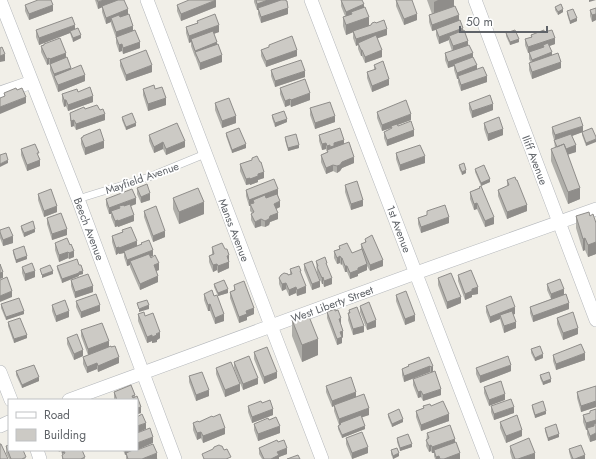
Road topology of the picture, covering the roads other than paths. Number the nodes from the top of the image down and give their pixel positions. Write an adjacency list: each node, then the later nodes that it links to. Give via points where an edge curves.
1 (0, 0): 5 (street, Beech Avenue)
2 (147, 0): 7 (street, Manss Avenue)
3 (310, 0): 11 (street, 1st Avenue)
4 (475, 0): 10 (street, Iliff Avenue)
5 (32, 82): 6 (street); 8 (street, Beech Avenue)
6 (0, 93)
7 (205, 154): 8 (lane, Mayfield Avenue, via 149,177); 13 (street, Manss Avenue)
8 (78, 199): 15 (street, Beech Avenue)
9 (596, 208): 10 (street, West Liberty Street)
10 (558, 222): 11 (street, West Liberty Street); 12 (street, Iliff Avenue)
11 (416, 273): 13 (street, West Liberty Street); 20 (street, 1st Avenue)
12 (596, 320)
13 (272, 326): 15 (street, West Liberty Street); 19 (street, Manss Avenue)
14 (0, 372): 16 (street)
15 (143, 373): 17 (street, West Liberty Street); 18 (street, Beech Avenue)
16 (11, 399)
17 (72, 399)
18 (175, 459)
19 (322, 459)
20 (487, 459)

